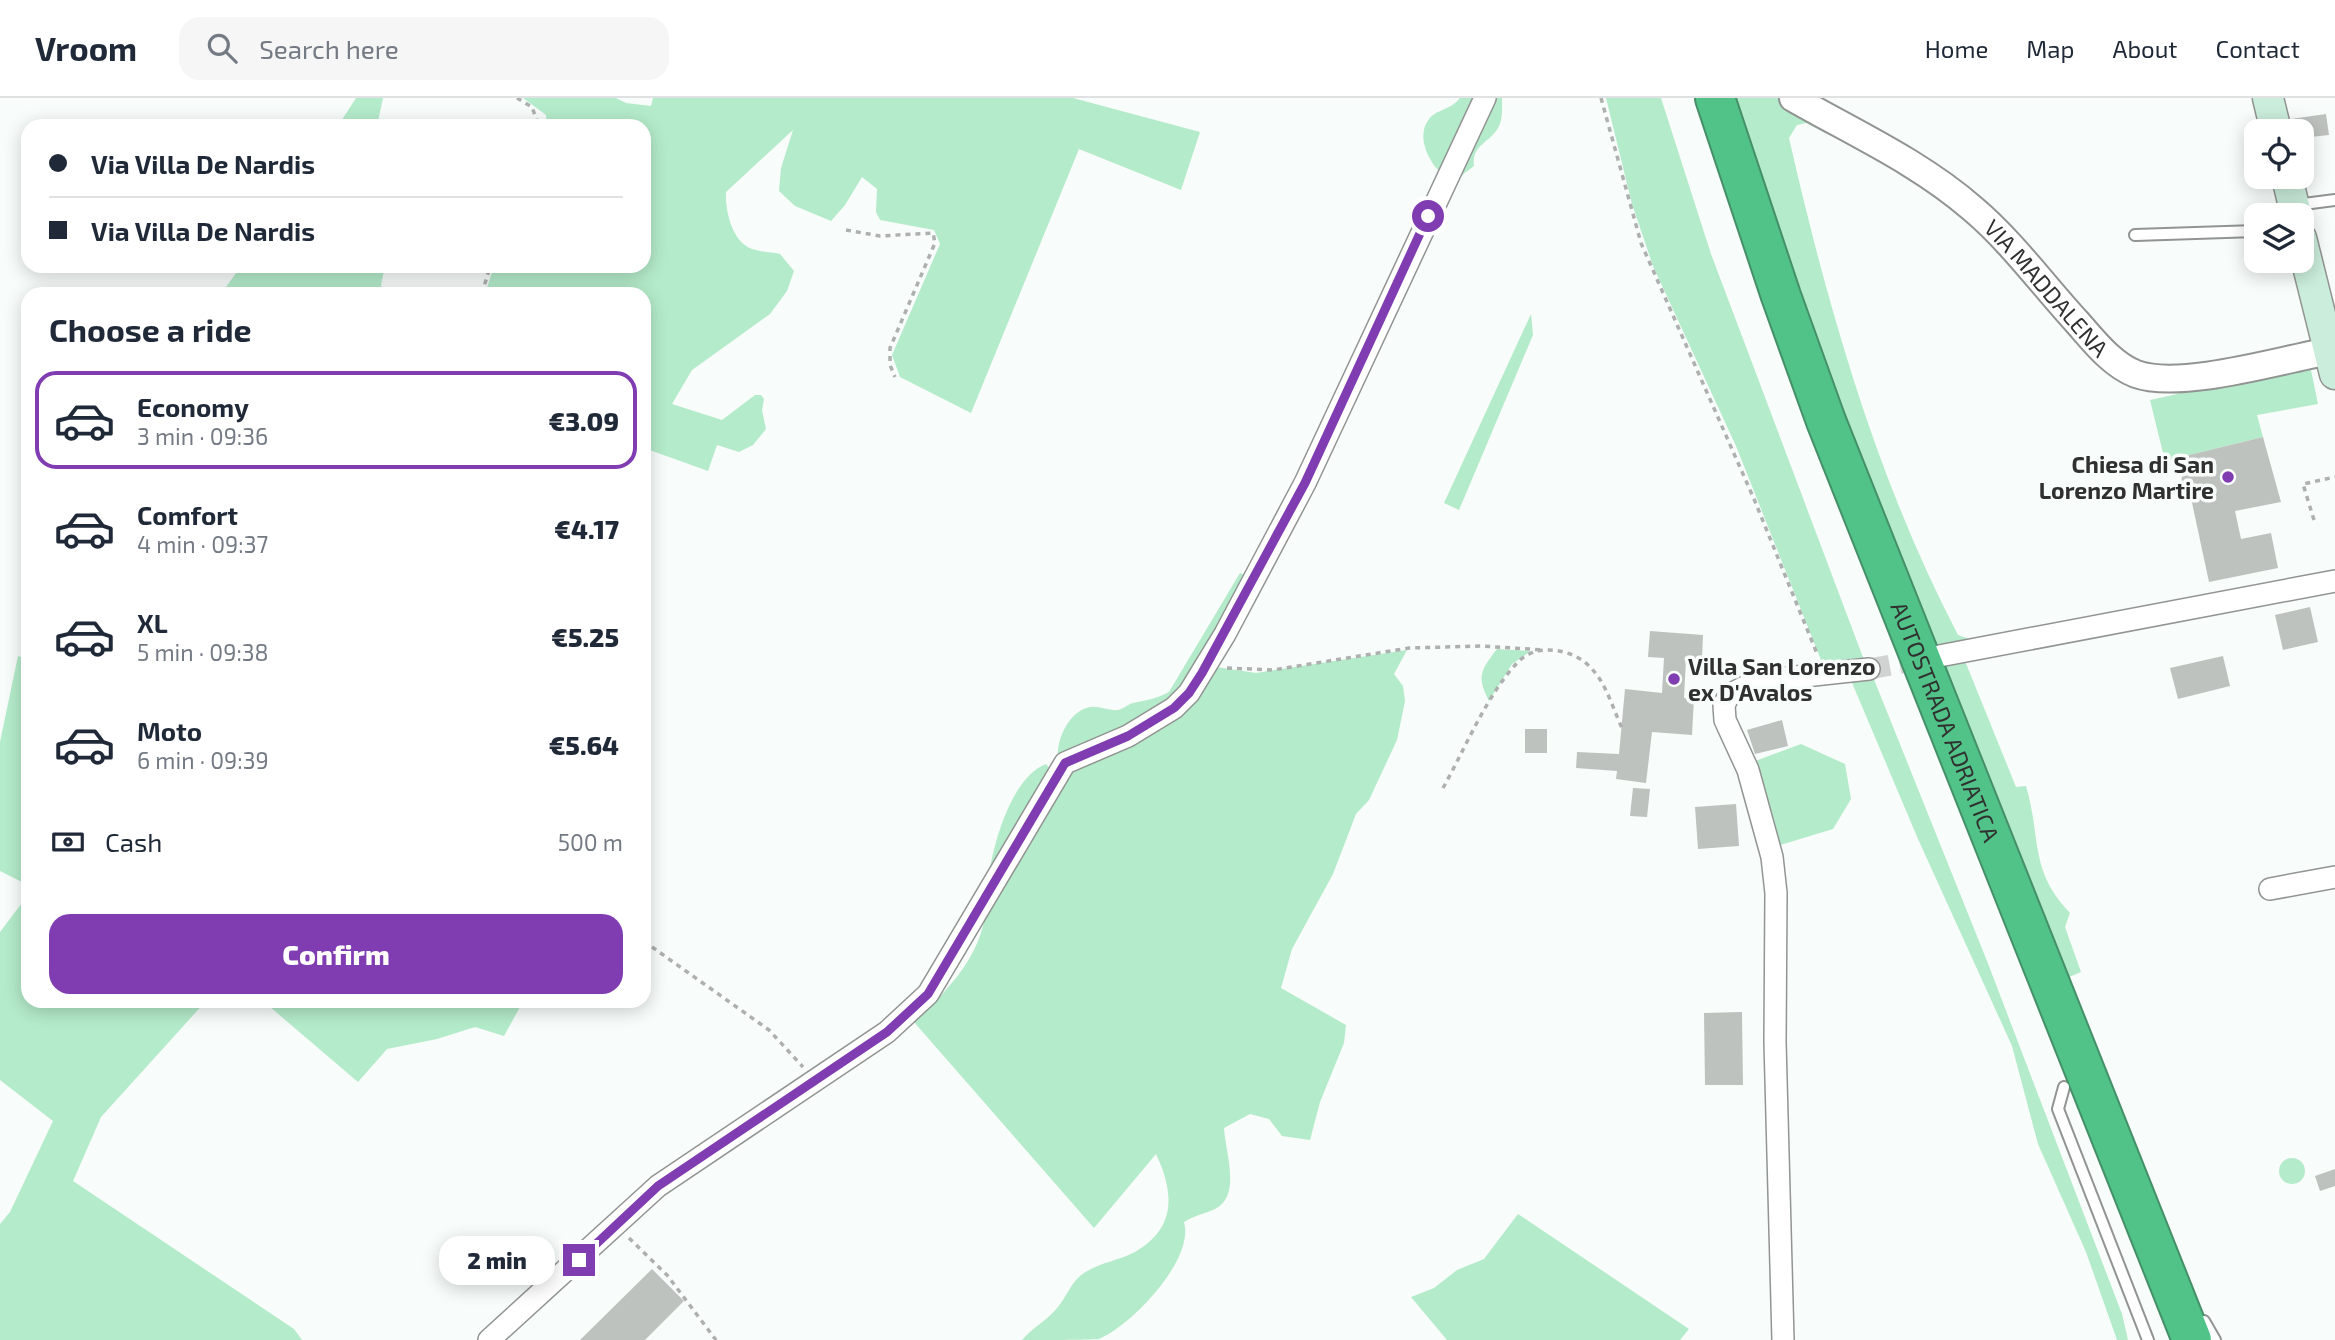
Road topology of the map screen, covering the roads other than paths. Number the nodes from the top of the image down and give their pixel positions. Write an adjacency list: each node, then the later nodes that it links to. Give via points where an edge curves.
1 (1485, 98): 20 (street, via 1305,483 1189,693 1174,708 1128,736 1065,763 928,994 887,1032 658,1186)
2 (1689, 98): 18 (highway, AUTOSTRADA ADRIATICA, via 1802,430)
3 (1715, 98): 18 (highway, AUTOSTRADA ADRIATICA, via 1826,421)
4 (1793, 98): 12 (street, VIA MADDALENA, via 1914,164 1948,188 1976,211 2096,343 2136,374 2186,378)
5 (2269, 98): 6 (main road)
6 (2273, 119)
7 (2292, 199): 8 (lane)
8 (2335, 200)
9 (2244, 231): 10 (lane)
10 (2135, 235)
11 (2310, 273): 12 (main road)
12 (2332, 362)
13 (2335, 582): 14 (street)
14 (1934, 657)
15 (1869, 669): 21 (street, via 1777,679 1745,687 1729,695 1724,705 1725,720 1762,813 1775,881)
16 (2335, 877): 17 (street)
17 (2270, 889)
18 (2087, 1086): 19 (highway, AUTOSTRADA ADRIATICA); 22 (lane, via 2058,1109); 23 (highway, AUTOSTRADA ADRIATICA)
19 (2196, 1327): 24 (lane)
20 (489, 1340)
21 (1783, 1340)
22 (2148, 1340)
23 (2165, 1340)
24 (2215, 1340)

